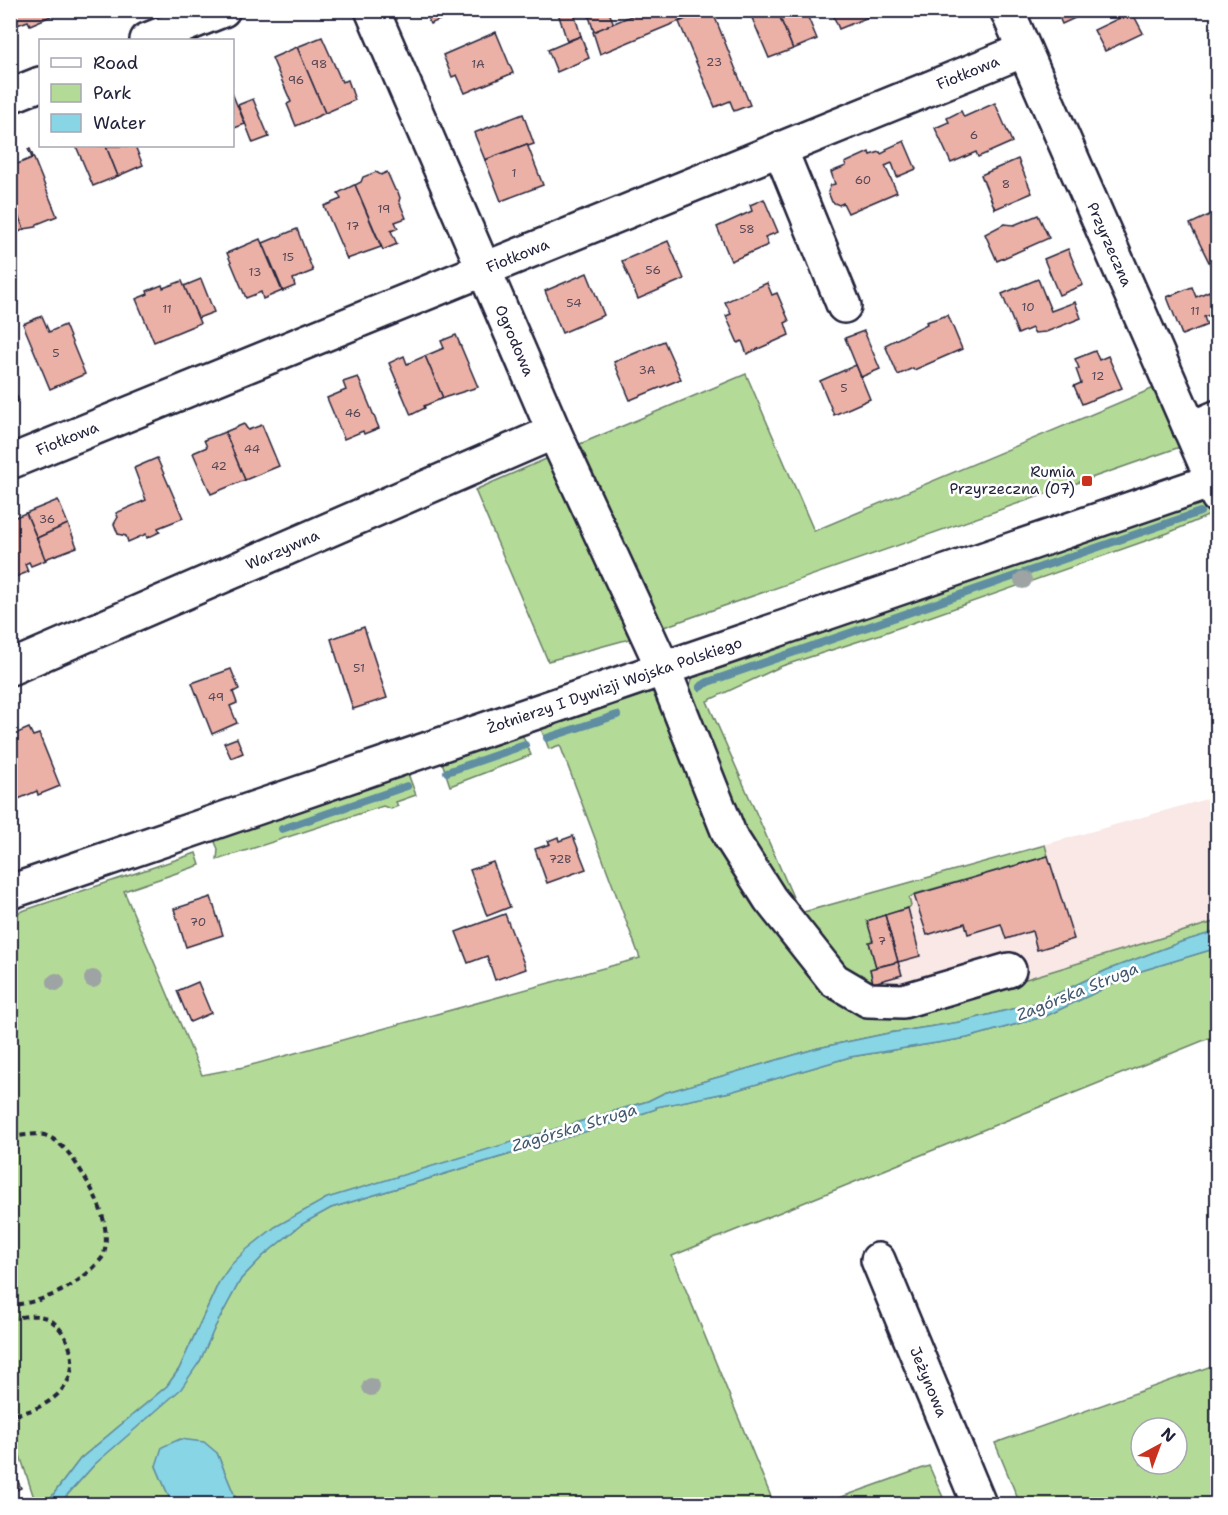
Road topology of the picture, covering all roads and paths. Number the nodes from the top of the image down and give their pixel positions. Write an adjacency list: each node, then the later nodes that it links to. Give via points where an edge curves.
1 (372, 10): 9 (street, Ogrodowa)
2 (1007, 10): 5 (street, Przyrzeczna)
3 (205, 14): 4 (street)
4 (149, 39)
5 (1024, 50): 8 (street, Fiołkowa); 11 (street, Przyrzeczna)
6 (39, 84): 7 (street)
7 (10, 96)
8 (780, 149): 9 (street, Fiołkowa); 10 (street)
9 (485, 270): 12 (street, Ogrodowa); 13 (street, Fiołkowa)
10 (844, 306)
11 (1204, 423): 14 (street, Przyrzeczna)
12 (554, 432): 15 (street, Warzywna); 16 (street, Ogrodowa)
13 (10, 462)
14 (1216, 485): 16 (street, Żołnierzy I Dywizji Wojska Polskiego)
15 (11, 667)
16 (663, 668): 17 (street, Żołnierzy I Dywizji Wojska Polskiego); 18 (street, Ogrodowa, via 730,836 770,899 834,980 868,1000 903,1001)
17 (10, 892)
18 (1009, 970)
19 (10, 1137): 21 (path, via 44,1134 57,1141 98,1199 105,1234 104,1256 82,1279 54,1294)
20 (878, 1260): 24 (street, Jeżynowa)
21 (10, 1305)
22 (10, 1319): 23 (path, via 44,1317 59,1327 70,1345 72,1367 67,1384 54,1399 38,1409)
23 (10, 1415)
24 (979, 1504)

